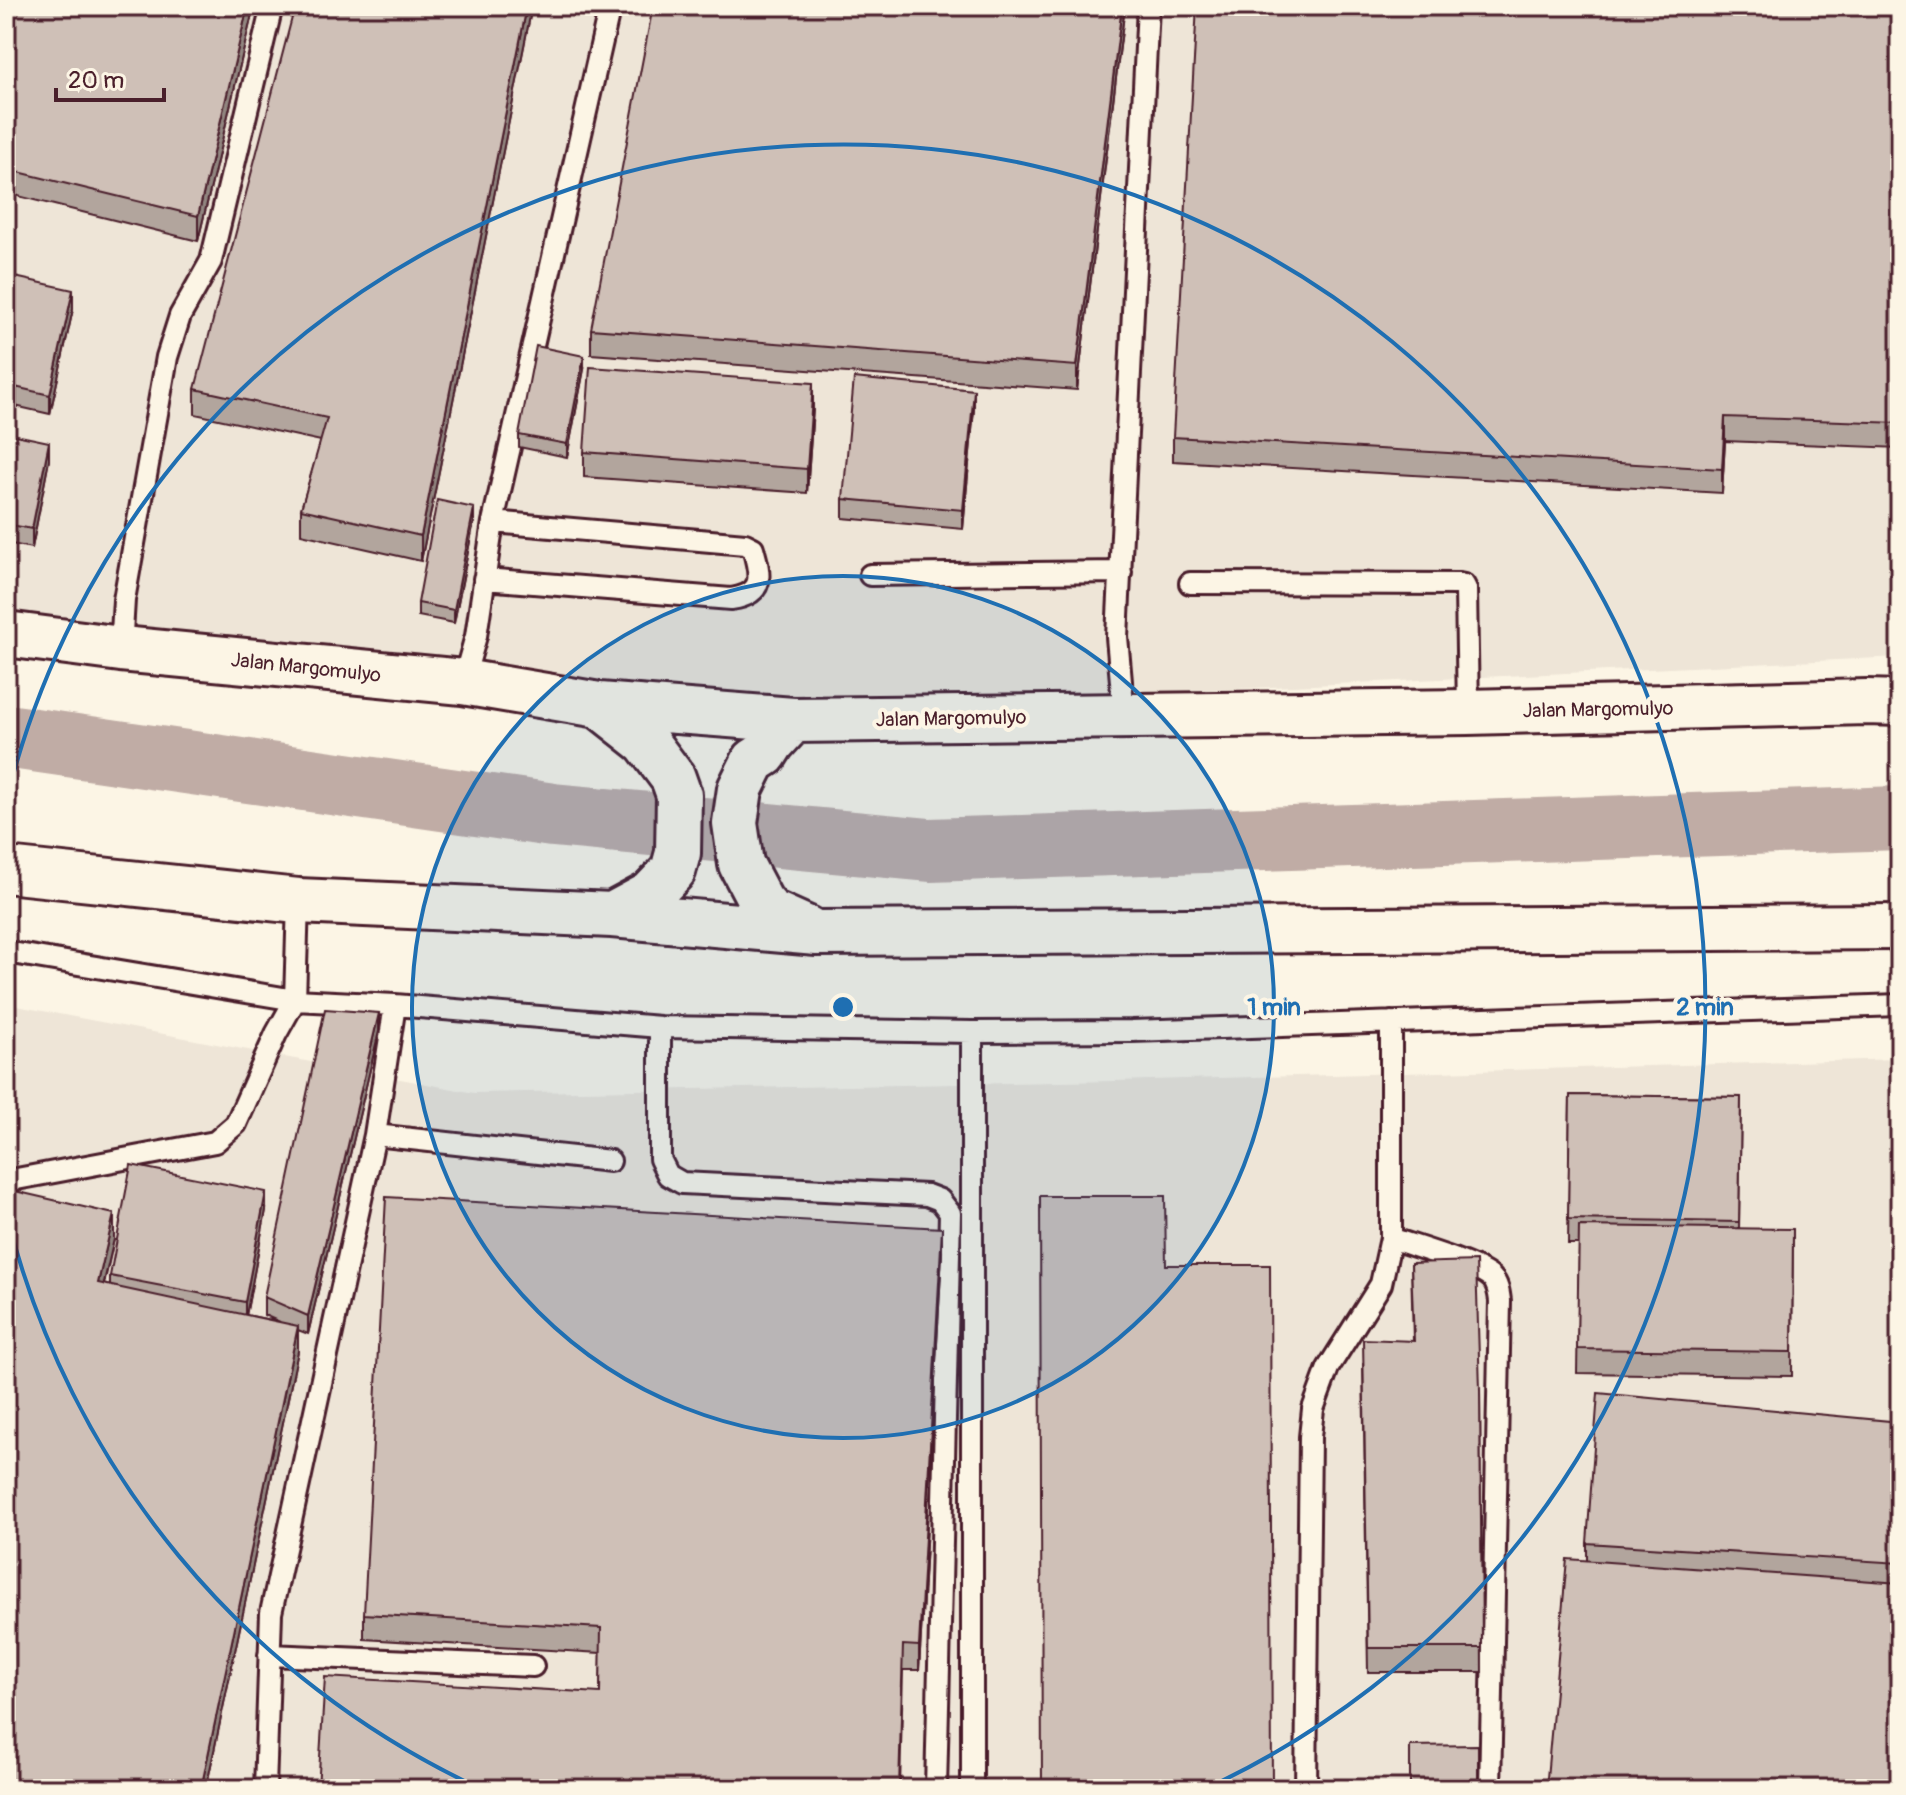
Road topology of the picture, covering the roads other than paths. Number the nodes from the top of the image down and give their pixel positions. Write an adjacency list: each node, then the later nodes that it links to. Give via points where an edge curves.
1 (272, 6): 10 (lane, via 211,261 180,316 167,357 124,600)
2 (610, 6): 4 (lane)
3 (1148, 6): 5 (lane)
4 (493, 522): 7 (lane); 7 (lane, via 745,544 753,548 759,569 757,587 747,597 731,599)
5 (1121, 572): 6 (lane); 15 (lane, via 1117,637)
6 (870, 575)
7 (484, 579): 11 (lane)
8 (1190, 583): 14 (lane, via 1464,585)
9 (6, 634): 10 (main road, Jalan Margomulyo)
10 (121, 649): 11 (main road, Jalan Margomulyo)
11 (463, 682): 13 (main road, Jalan Margomulyo)
12 (1900, 703): 14 (main road, Jalan Margomulyo)
13 (599, 705): 16 (main road, Jalan Margomulyo); 19 (main road, via 646,742 679,795 673,871 651,894)
14 (1468, 712): 15 (main road, Jalan Margomulyo)
15 (1124, 715): 16 (main road, Jalan Margomulyo)
16 (793, 720): 21 (main road, via 754,761 740,789 735,823 741,864 761,902 770,912)
17 (6, 870): 18 (main road)
18 (298, 901): 19 (main road); 23 (lane)
19 (612, 915): 21 (main road)
20 (1900, 927): 21 (main road)
21 (817, 933)
22 (6, 952): 23 (lane)
23 (295, 1000): 24 (lane); 31 (lane, via 236,1124 215,1142)
24 (395, 1005): 27 (lane); 29 (lane)
25 (1900, 1005): 26 (lane)
26 (1391, 1022): 28 (lane); 32 (lane)
27 (660, 1027): 28 (lane); 36 (lane, via 660,1159 668,1175 682,1183 927,1195 940,1200 950,1213)
28 (972, 1032): 37 (lane)
29 (375, 1135): 30 (lane); 33 (lane, via 271,1613)
30 (610, 1161)
31 (6, 1181)
32 (1391, 1238): 38 (lane, via 1381,1284 1328,1368 1313,1409); 39 (lane, via 1463,1263 1487,1274 1498,1287)
33 (269, 1655): 34 (lane); 35 (lane)
34 (533, 1666)
35 (265, 1789)
36 (936, 1789)
37 (972, 1789)
38 (1306, 1789)
39 (1490, 1789)

